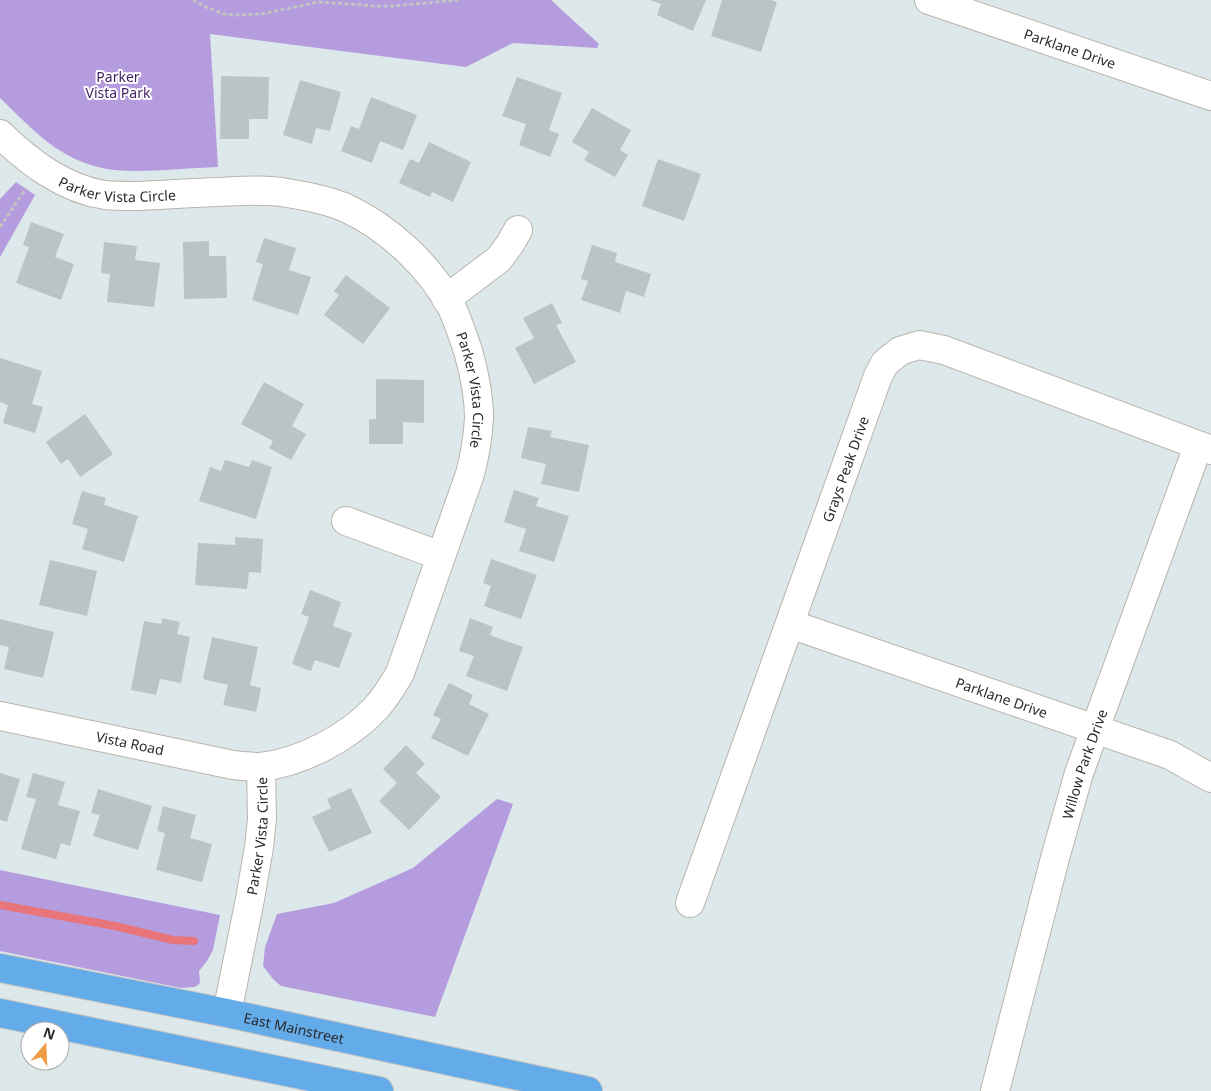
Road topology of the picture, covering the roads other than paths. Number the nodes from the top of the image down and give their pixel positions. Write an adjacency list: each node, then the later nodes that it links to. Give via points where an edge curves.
1 (929, 0): 2 (street, Parklane Drive)
2 (1211, 96)
3 (0, 134): 5 (street, Parker Vista Circle, via 46,172 99,194 136,196 272,191 344,208 396,240)
4 (518, 230): 5 (street, via 499,259)
5 (446, 299): 8 (street, Parker Vista Circle, via 471,361 479,416 475,456)
6 (1204, 448): 9 (street, Grays Peak Drive, via 944,350 919,345 900,351 886,363 878,376); 11 (street, Willow Park Drive)
7 (346, 521): 8 (street)
8 (442, 556): 12 (street, Parker Vista Circle, via 400,673 376,708 350,731 317,750)
9 (790, 624): 11 (street, Parklane Drive); 14 (street, Grays Peak Drive)
10 (0, 716): 12 (street, Vista Road, via 233,764)
11 (1095, 729): 13 (street, Parklane Drive, via 1170,755); 20 (street, Willow Park Drive, via 1055,858)
12 (261, 766): 17 (street, Parker Vista Circle, via 259,847)
13 (1211, 778)
14 (690, 903)
15 (0, 968): 17 (main road, East Mainstreet)
16 (0, 1013): 18 (main road)
17 (227, 1013): 19 (main road, East Mainstreet)
18 (379, 1091)
19 (588, 1091)
20 (995, 1091)

